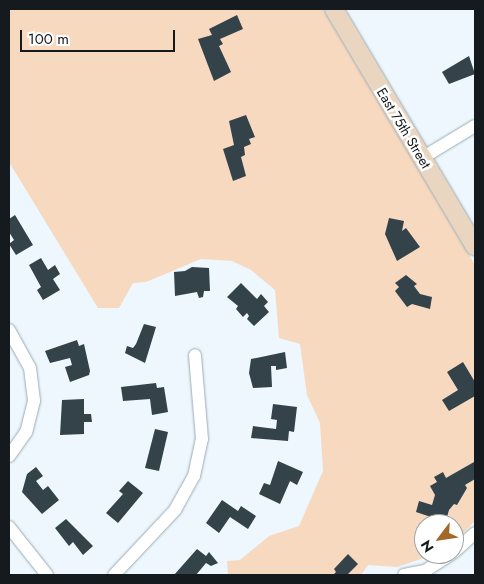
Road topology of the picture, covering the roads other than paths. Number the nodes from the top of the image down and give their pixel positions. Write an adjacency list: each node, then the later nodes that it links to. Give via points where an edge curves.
1 (334, 9): 3 (street, East 75th Street)
2 (475, 126): 3 (street)
3 (422, 158): 4 (street, East 75th Street)
4 (475, 246)
5 (12, 335): 7 (street, via 30,368 34,401 26,432)
6 (195, 355): 13 (street, via 202,439 194,476 175,510)
7 (9, 456)
8 (9, 527): 12 (street)
9 (475, 533): 10 (street)
10 (464, 543)
11 (436, 564): 14 (street, via 425,571)
12 (47, 575)
13 (114, 575)
14 (404, 575)

